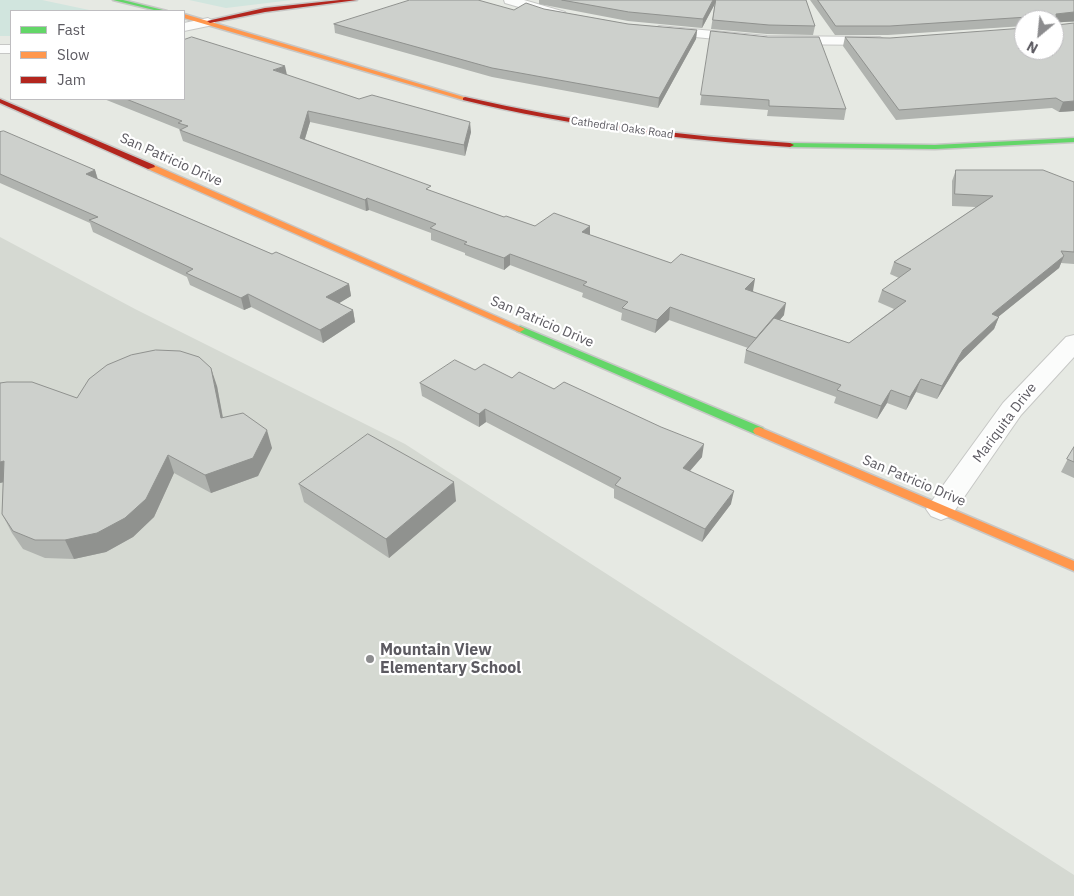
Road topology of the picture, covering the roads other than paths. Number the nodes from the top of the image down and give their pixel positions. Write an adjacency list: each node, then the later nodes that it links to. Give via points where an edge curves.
1 (116, 0): 4 (street)
2 (354, 0): 7 (street, via 265,10)
3 (510, 0): 6 (street, via 544,12)
4 (160, 10)
5 (185, 16): 7 (street, Cathedral Oaks Road)
6 (577, 18)
7 (208, 22): 8 (street); 12 (street, Cathedral Oaks Road, via 468,99 602,126 796,146 955,148)
8 (185, 27)
9 (648, 29): 10 (street, via 819,42)
10 (898, 40)
11 (0, 101): 14 (street, San Patricio Drive)
12 (1074, 140)
13 (1074, 342): 14 (street, Mariquita Drive, via 1012,409)
14 (941, 509): 15 (street, San Patricio Drive)
15 (1074, 566)

